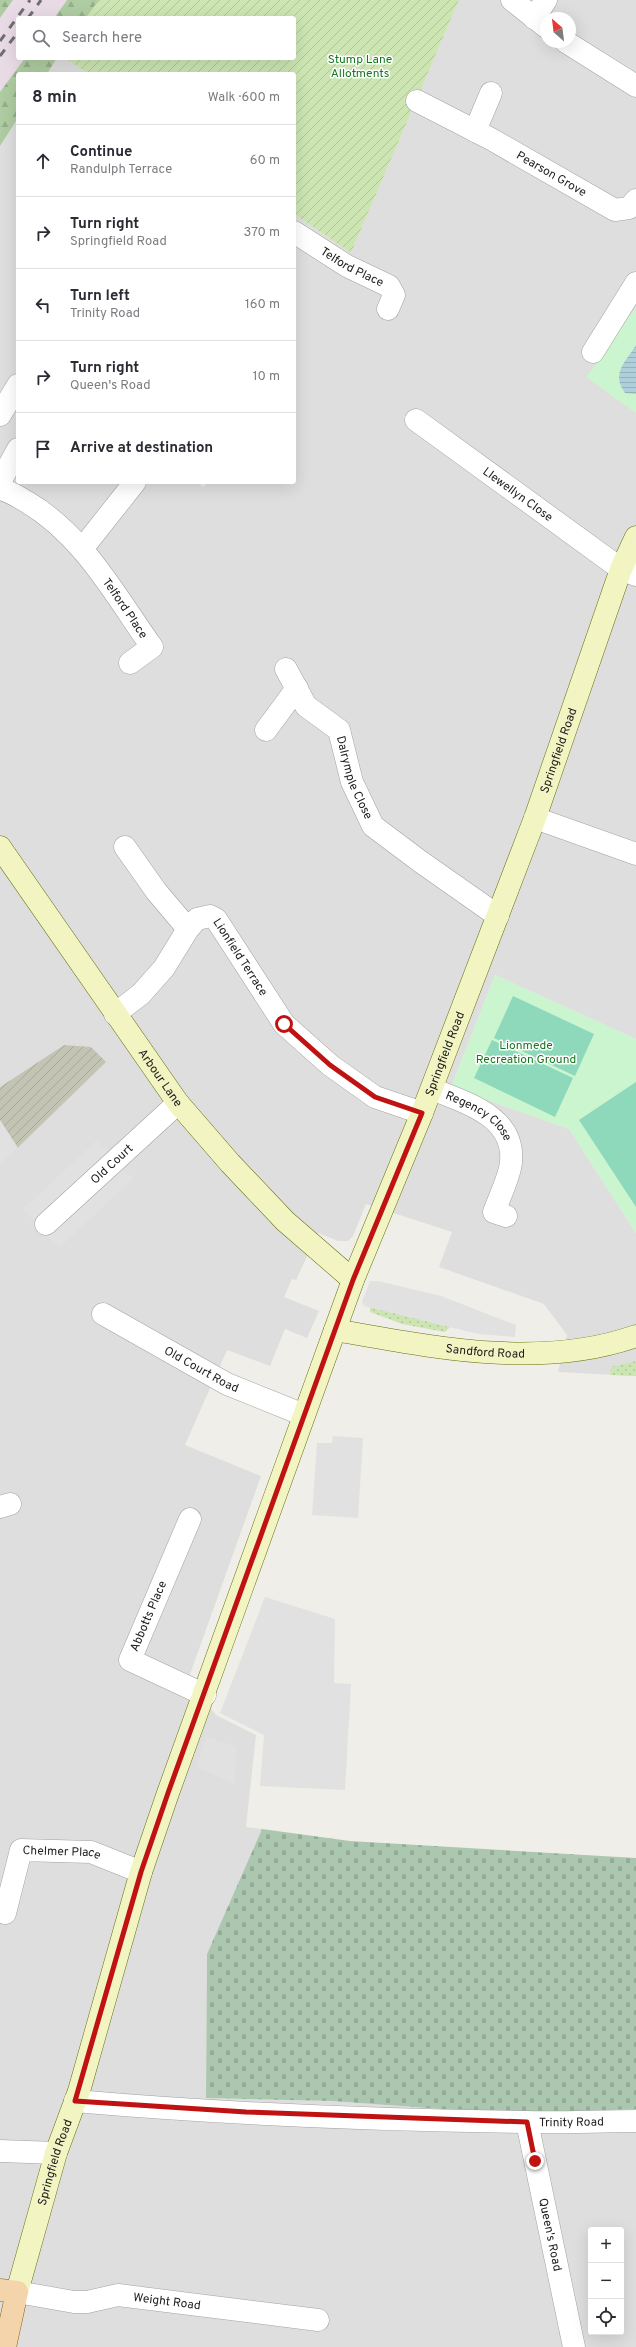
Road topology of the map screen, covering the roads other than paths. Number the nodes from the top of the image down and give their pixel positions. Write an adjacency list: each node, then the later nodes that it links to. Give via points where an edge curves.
1 (512, 0): 4 (street)
2 (546, 0): 3 (street)
3 (543, 12)
4 (540, 23)
5 (576, 48): 6 (street)
6 (636, 86)
7 (491, 93): 9 (street)
8 (416, 101): 9 (street, Pearson Grove)
9 (475, 131): 10 (street, Pearson Grove, via 614,210)
10 (634, 209)
11 (296, 233): 13 (street, Telford Place, via 347,266 389,286 394,295)
12 (636, 283): 14 (street)
13 (388, 309)
14 (593, 352)
15 (16, 388): 16 (street)
16 (0, 415)
17 (416, 420): 24 (street, Llewellyn Close)
18 (16, 453): 19 (street)
19 (0, 482)
20 (133, 484): 23 (street)
21 (0, 489): 23 (street, Telford Place, via 48,514)
22 (636, 537): 24 (main road, Springfield Road)
23 (82, 549): 25 (street, Telford Place, via 152,647)
24 (628, 572): 29 (main road, Springfield Road)
25 (130, 663)
26 (286, 669): 27 (street, Dalrymple Close)
27 (296, 688): 28 (street); 33 (street, Dalrymple Close, via 306,706 339,730 352,782 374,826)
28 (266, 730)
29 (535, 818): 32 (street); 33 (main road, Springfield Road)
30 (0, 847): 35 (main road, Arbour Lane)
31 (125, 847): 34 (street, via 156,891)
32 (636, 854)
33 (498, 916): 36 (main road, Springfield Road)
34 (188, 929): 35 (street, Lionfield Terrace, via 164,968 142,994); 38 (street, Lionfield Terrace, via 202,916 216,919 284,1024 330,1065 375,1097)
35 (115, 1014): 37 (main road, Arbour Lane)
36 (432, 1089): 38 (main road, Springfield Road); 39 (street, Regency Close, via 479,1108 501,1125 510,1141 511,1163 494,1212)
37 (178, 1103): 40 (street, Old Court); 41 (main road, Arbour Lane, via 285,1221)
38 (422, 1113): 41 (main road, Springfield Road)
39 (506, 1216)
40 (46, 1224)
41 (353, 1280): 43 (main road, Springfield Road)
42 (103, 1314): 45 (street, Old Court Road, via 227,1384)
43 (335, 1330): 44 (main road, Sandford Road, via 498,1354 570,1351); 45 (main road, Springfield Road)
44 (636, 1336)
45 (304, 1415): 47 (main road, Springfield Road)
46 (190, 1519): 47 (street, Abbotts Place, via 130,1660)
47 (205, 1694): 48 (main road, Springfield Road)
48 (141, 1872): 49 (street, Chelmer Place, via 91,1852 21,1850); 50 (main road, Springfield Road)
49 (5, 1913)
50 (75, 2101): 52 (street, Trinity Road, via 147,2107 425,2120); 54 (main road, Springfield Road)
51 (636, 2121): 52 (street, Trinity Road)
52 (527, 2122): 58 (street, Queen's Road)
53 (0, 2151): 54 (street)
54 (56, 2153): 55 (main road, Springfield Road)
55 (8, 2291): 56 (street, Weight Road, via 74,2302 87,2302 118,2295); 57 (main road, Springfield Road)
56 (318, 2320)
57 (5, 2347)
58 (574, 2347)

